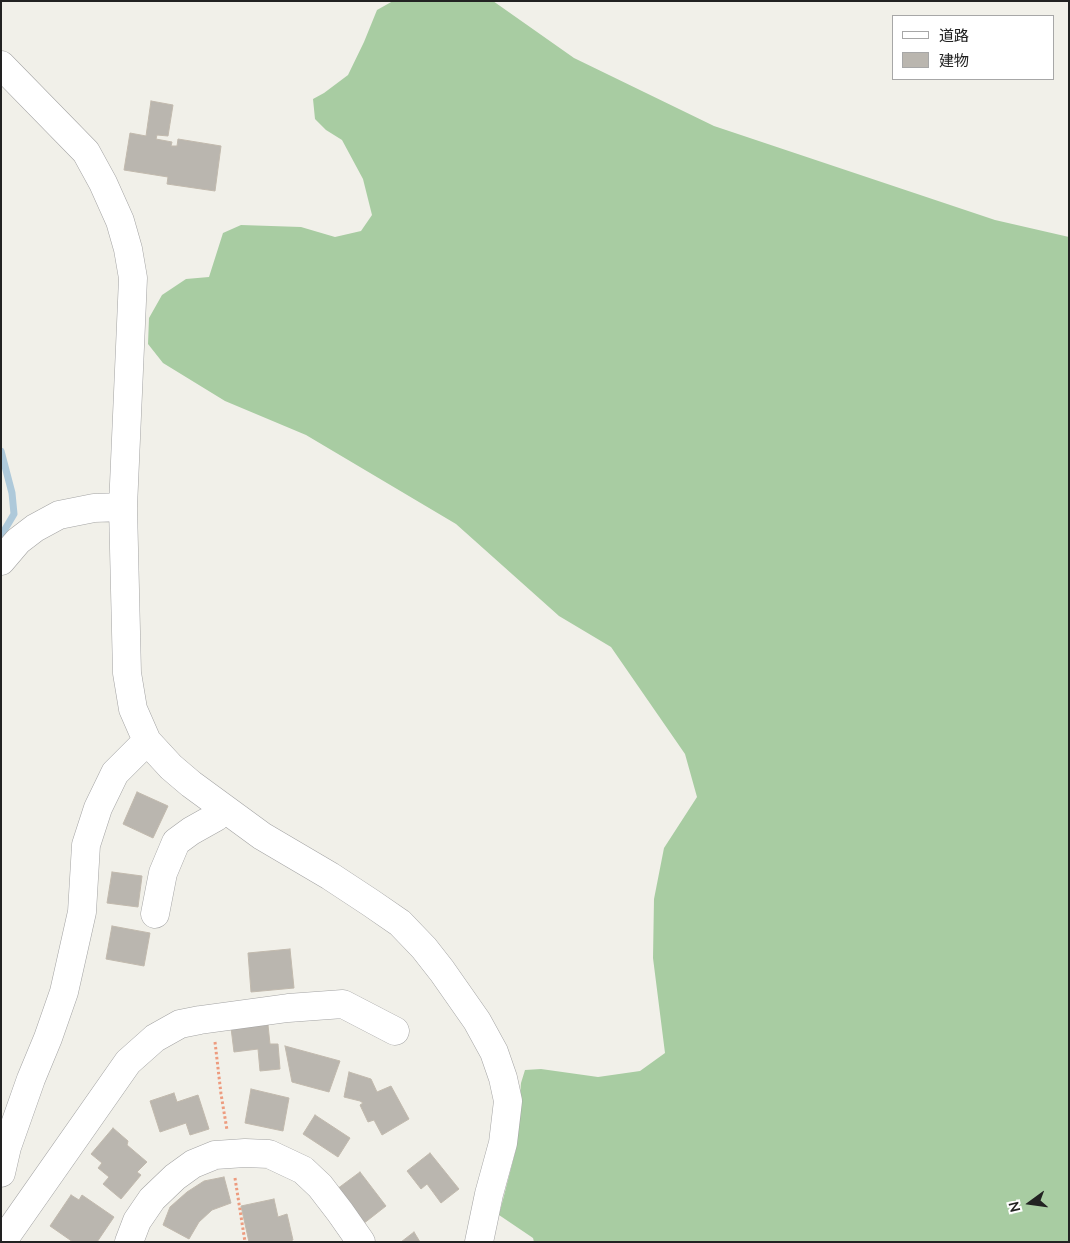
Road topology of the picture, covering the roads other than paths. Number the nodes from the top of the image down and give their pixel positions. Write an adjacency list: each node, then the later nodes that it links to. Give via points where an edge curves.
1 (1, 65): 2 (street, via 86,152 120,221 128,249 133,278)
2 (123, 507): 3 (street, via 94,508 59,515 29,532); 4 (street, via 127,673 133,709)
3 (1, 561)
4 (147, 741): 5 (street, via 171,767); 8 (street, via 115,773 98,808 86,845 82,912 64,992 7,1147)
5 (224, 809): 6 (street, via 176,842 163,873); 12 (street, via 400,924 436,963 477,1021 494,1052 508,1101 503,1142)
6 (155, 914)
7 (395, 1030): 9 (street, via 342,1004 200,1020 180,1024 154,1038 128,1062)
8 (1, 1173)
9 (2, 1242)
10 (129, 1242): 11 (street, via 137,1221 152,1199 175,1177 193,1164 215,1155 231,1153 269,1154 303,1170 320,1186)
11 (361, 1242)
12 (479, 1242)

